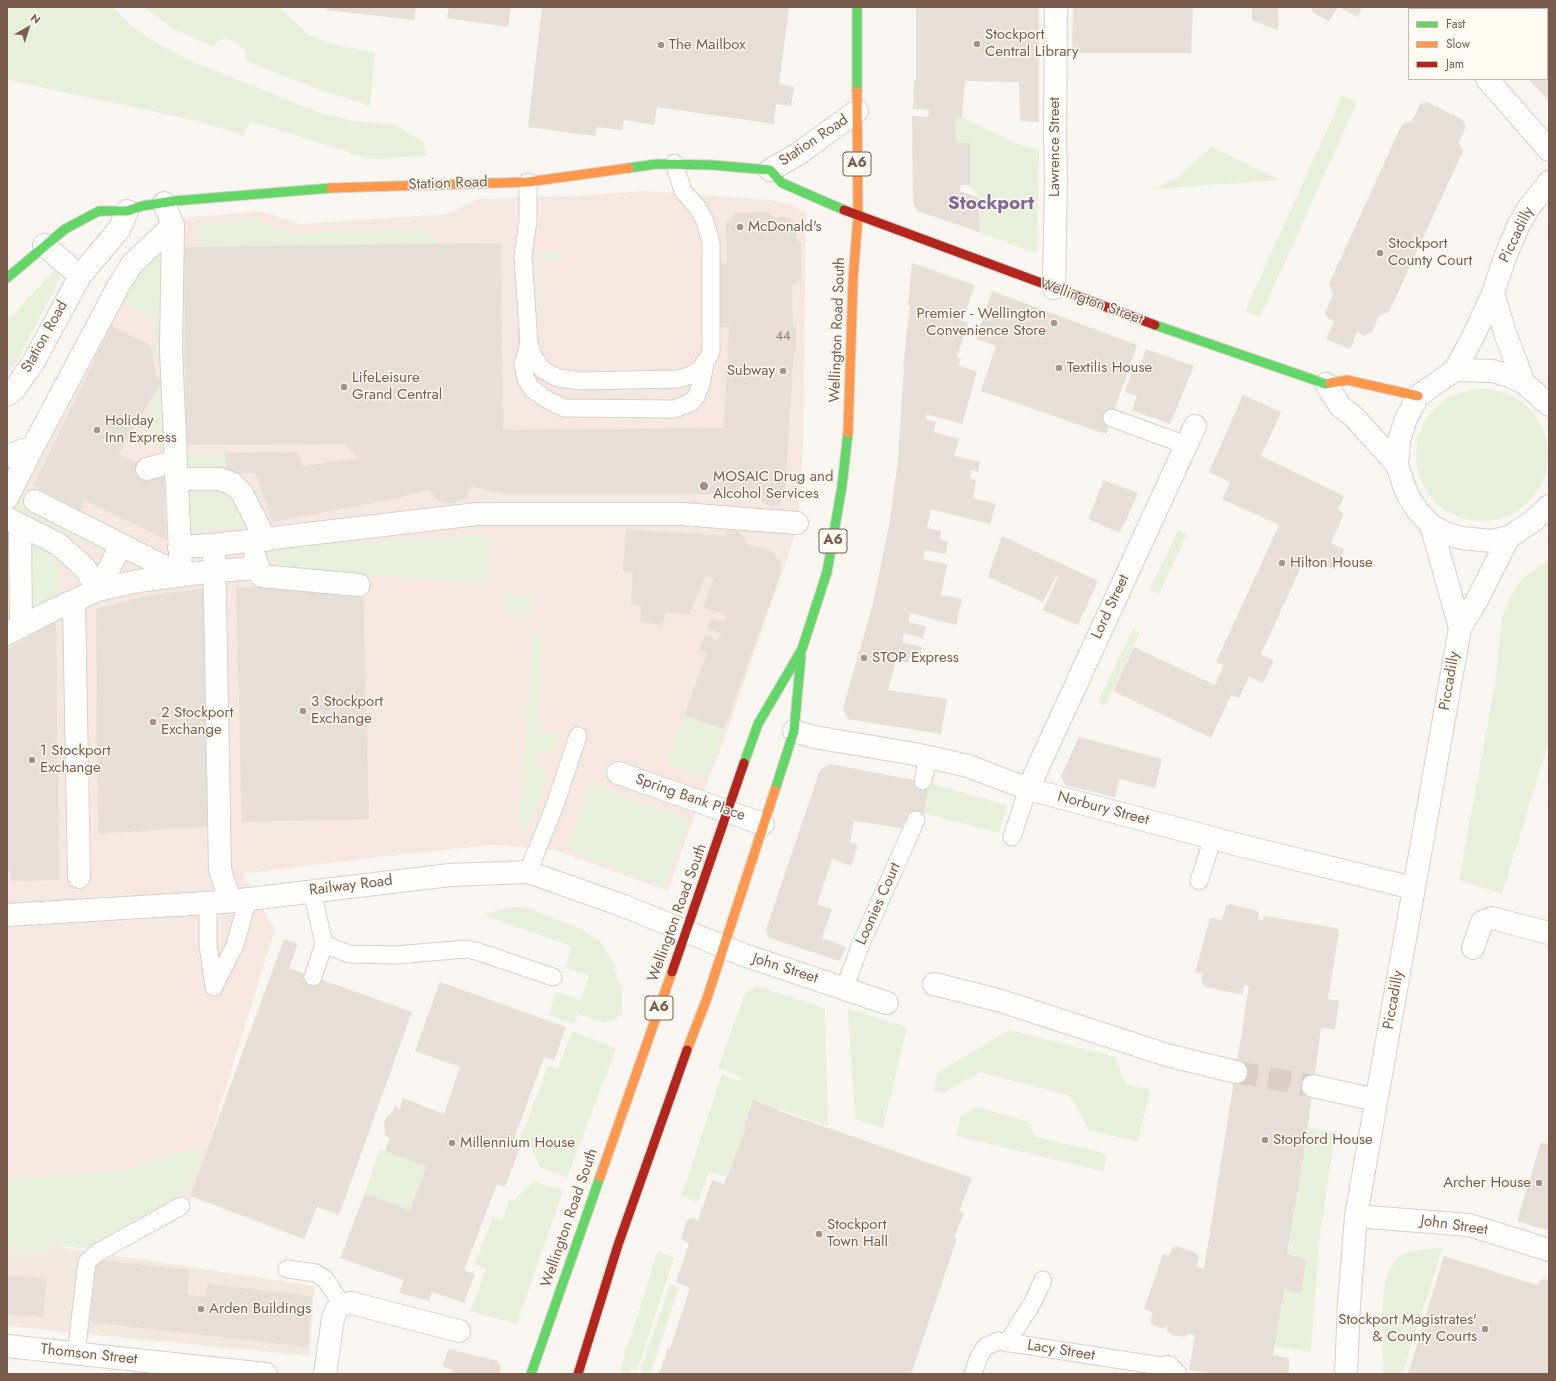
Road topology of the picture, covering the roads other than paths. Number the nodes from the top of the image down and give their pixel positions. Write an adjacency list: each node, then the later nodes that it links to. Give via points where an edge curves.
1 (857, 7): 4 (main road, Wellington Road South / A6)
2 (1056, 7): 17 (street, Lawrence Street)
3 (1488, 80): 5 (street)
4 (857, 111): 7 (street, Station Road, via 798,154); 12 (main road, Wellington Road South / A6)
5 (1549, 150)
6 (674, 163): 7 (main road, Station Road); 8 (main road, Station Road); 20 (lane, via 683,191 698,208 705,221 710,243 710,352)
7 (770, 170): 12 (main road, Station Road, via 782,183)
8 (528, 182): 10 (main road, Station Road, via 324,188); 19 (lane, via 528,220 523,256)
9 (1549, 182): 18 (street, Piccadilly, via 1519,224)
10 (164, 203): 11 (main road, Station Road); 13 (street)
11 (127, 211): 14 (main road, Station Road, via 99,210); 15 (street, Station Road, via 120,228)
12 (858, 216): 17 (main road, Wellington Street); 53 (main road, Wellington Road South / A6, via 853,280 848,430 842,486 827,572)
13 (173, 225): 30 (street, via 132,264); 34 (street, via 171,348)
14 (44, 245): 15 (street); 16 (main road, Station Road)
15 (80, 276): 24 (street, Station Road, via 34,361 14,390)
16 (7, 278)
17 (1054, 288): 23 (main road, Wellington Street)
18 (1493, 293): 21 (street, Piccadilly); 22 (street, via 1504,333)
19 (529, 343): 20 (lane, via 532,354 543,370 558,378 581,381 678,379 691,376); 20 (lane, via 523,364 526,379 532,389 564,408 674,409 690,403 696,397)
20 (705, 363)
21 (1455, 370): 22 (street, via 1493,371); 25 (street)
22 (1524, 383): 26 (street)
23 (1326, 384): 25 (main road, Wellington Street, via 1347,380); 32 (street, via 1340,406 1355,418)
24 (7, 395)
25 (1418, 396): 32 (street, via 1399,440)
26 (1549, 405)
27 (1112, 418): 29 (lane)
28 (1195, 426): 29 (street, Lord Street)
29 (1186, 445): 59 (street, Lord Street)
30 (33, 447): 31 (street); 35 (street)
31 (7, 456)
32 (1397, 465): 39 (street, via 1407,494)
33 (147, 469): 34 (street)
34 (176, 470): 41 (street, via 233,484 242,492); 44 (street)
35 (18, 495): 42 (street)
36 (1549, 506): 40 (street, via 1533,521)
37 (13, 522): 49 (street, via 58,544 85,568); 52 (street)
38 (797, 523): 41 (street, via 682,514 477,514)
39 (1431, 525): 40 (street, via 1447,534 1462,538 1492,541); 51 (street, Piccadilly)
40 (1509, 537): 51 (street, Piccadilly)
41 (258, 541): 43 (street); 45 (street)
42 (121, 544): 47 (street); 49 (street)
43 (214, 545): 44 (street); 46 (street)
44 (179, 547): 47 (street)
45 (259, 568): 46 (street); 48 (street, via 261,576)
46 (214, 571): 47 (street); 70 (street, via 220,870)
47 (181, 575): 49 (street)
48 (359, 585)
49 (98, 590): 50 (street)
50 (74, 600): 52 (street); 66 (street)
51 (1460, 628): 68 (street, Piccadilly)
52 (14, 630)
53 (802, 649): 54 (main road, Wellington Road South / A6); 60 (main road, Wellington Road South / A6, via 758,724)
54 (794, 731): 56 (street, Norbury Street, via 814,737); 62 (main road, Wellington Road South / A6)
55 (578, 736): 65 (lane, via 555,805)
56 (928, 757): 58 (lane); 59 (street, Norbury Street, via 968,766)
57 (618, 773): 60 (street, Spring Bank Place)
58 (924, 781)
59 (1028, 789): 63 (lane); 64 (street, Norbury Street)
60 (729, 811): 62 (street, Spring Bank Place); 73 (main road, Wellington Road South / A6)
61 (916, 820): 81 (lane, Loonies Court, via 860,946)
62 (763, 824): 76 (main road, Wellington Road South / A6)
63 (1012, 837)
64 (1213, 838): 67 (lane); 68 (street, Norbury Street)
65 (528, 872): 69 (street, Railway Road, via 450,875); 73 (street, Railway Road, via 585,891)
66 (79, 878)
67 (1199, 881)
68 (1413, 888): 85 (street, Piccadilly)
69 (312, 891): 70 (street, Railway Road); 75 (lane)
70 (239, 900): 71 (street, Railway Road); 71 (lane, via 235,945 214,987 208,945)
71 (208, 903): 72 (street, Railway Road)
72 (7, 915)
73 (685, 931): 76 (street, John Street); 100 (main road, Wellington Road South / A6)
74 (1549, 933): 77 (street, via 1492,918 1482,922)
75 (324, 944): 78 (lane); 79 (lane, via 349,954 396,955 466,949)
76 (724, 947): 81 (street, John Street); 101 (main road, Wellington Road South / A6, via 618,1245)
77 (1473, 948)
78 (313, 977)
79 (553, 977)
80 (934, 984): 83 (street, via 1001,1002 1167,1055)
81 (844, 989): 82 (street, John Street)
82 (887, 1003)
83 (1236, 1072)
84 (1313, 1086): 85 (street)
85 (1376, 1100): 87 (street, Piccadilly)
86 (181, 1206): 95 (lane, via 97,1253 87,1262)
87 (1356, 1216): 88 (street, John Street, via 1469,1225); 103 (street, Piccadilly)
88 (1549, 1250)
89 (288, 1268): 91 (lane, via 316,1273 325,1279)
90 (1043, 1280): 93 (lane, via 1033,1302)
91 (342, 1304): 92 (street, via 352,1303); 99 (street, via 334,1318)
92 (459, 1331)
93 (1007, 1343): 96 (lane, Lacy Street); 102 (lane, Lacy Street, via 998,1341 984,1347)
94 (7, 1346): 95 (street, Thomson Street)
95 (76, 1354): 97 (street, Thomson Street)
96 (1172, 1371)
97 (234, 1372): 98 (street, Thomson Street)
98 (266, 1374)
99 (326, 1374)
100 (531, 1374)
101 (578, 1374)
102 (973, 1374)
103 (1346, 1374)

